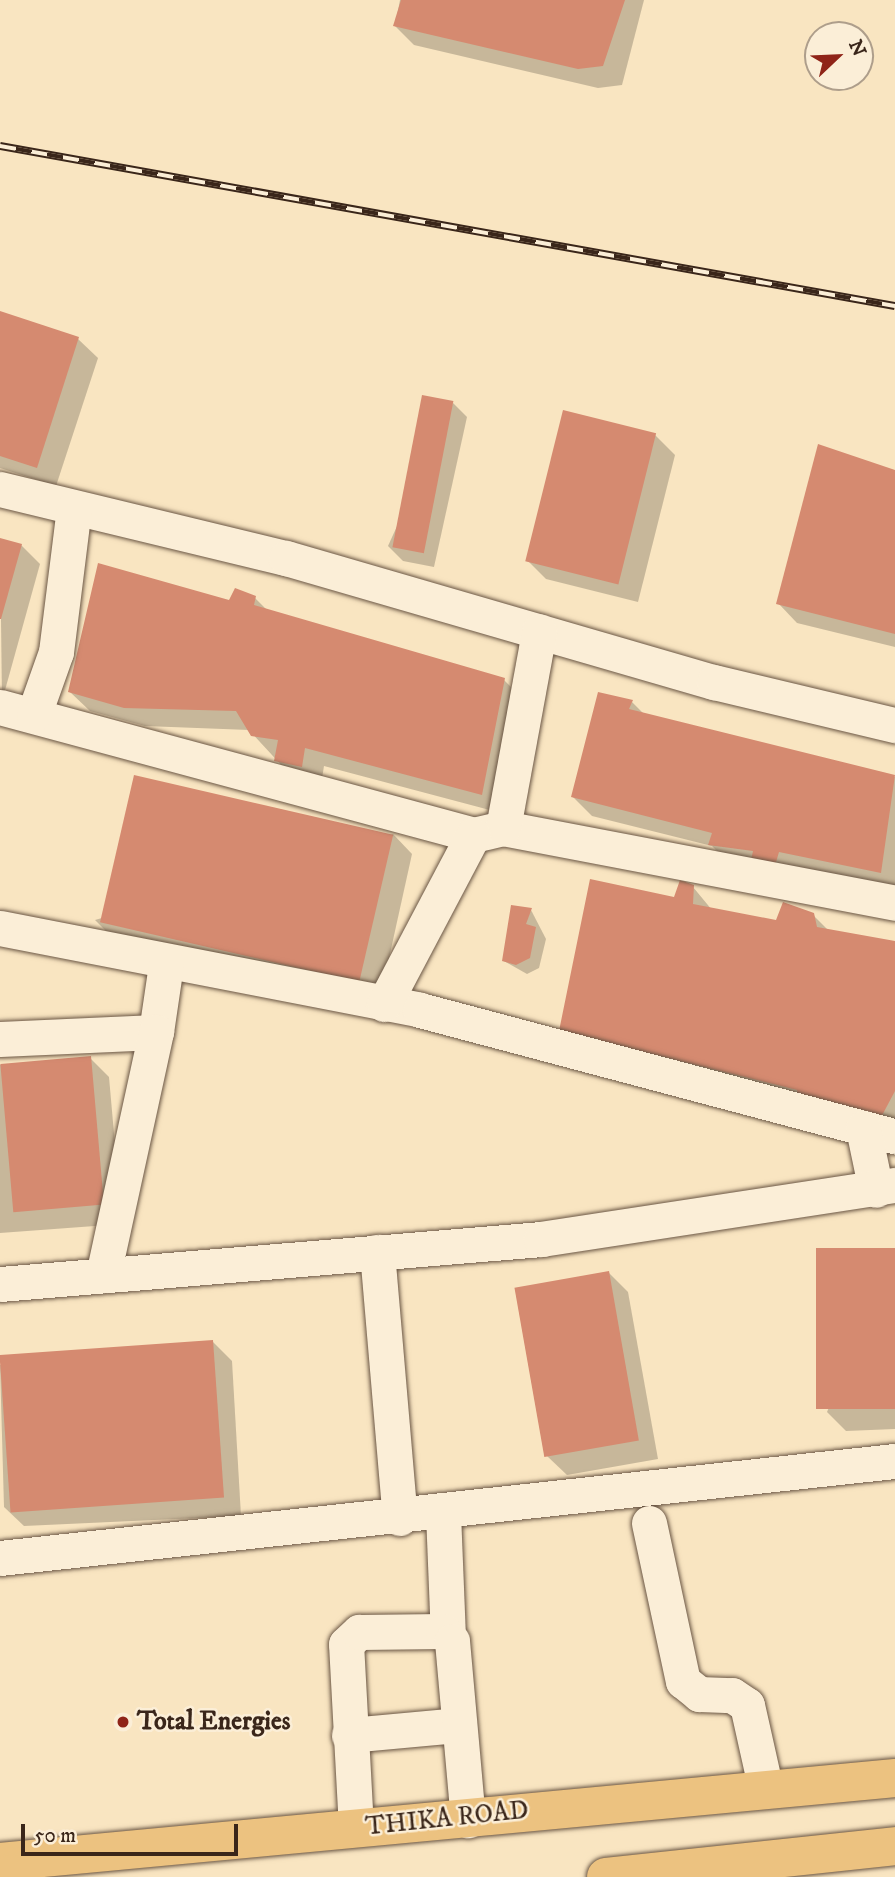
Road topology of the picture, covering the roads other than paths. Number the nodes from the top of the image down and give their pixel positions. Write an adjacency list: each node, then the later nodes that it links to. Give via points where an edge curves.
1 (0, 489): 2 (street)
2 (74, 508): 3 (street, via 286,558); 4 (street, via 56,652)
3 (539, 631): 5 (street); 6 (street)
4 (11, 715): 6 (street)
5 (895, 725)
6 (488, 831): 7 (street); 10 (street)
7 (895, 903)
8 (0, 928): 9 (street)
9 (166, 964): 10 (street); 11 (street)
10 (384, 1004): 13 (street)
11 (156, 1032): 12 (street); 16 (street)
12 (0, 1039)
13 (879, 1132): 14 (street)
14 (885, 1187): 15 (street, via 541,1239)
15 (377, 1252): 16 (street); 20 (street)
16 (103, 1275): 17 (street)
17 (0, 1284)
18 (895, 1461): 19 (street)
19 (443, 1513): 20 (street); 23 (street)
20 (400, 1518): 22 (street)
21 (649, 1523): 27 (street, via 683,1681 699,1694 732,1695 747,1705)
22 (0, 1558)
23 (448, 1635): 24 (street); 25 (street, via 352,1635 346,1644)
24 (459, 1725): 25 (street); 28 (street)
25 (349, 1735): 29 (street)
26 (895, 1778): 27 (main road, THIKA ROAD)
27 (766, 1790): 28 (main road, THIKA ROAD)
28 (468, 1820): 29 (main road, THIKA ROAD)
29 (356, 1828): 31 (main road, THIKA ROAD)
30 (895, 1846): 32 (main road)
31 (0, 1862)
32 (606, 1877)

